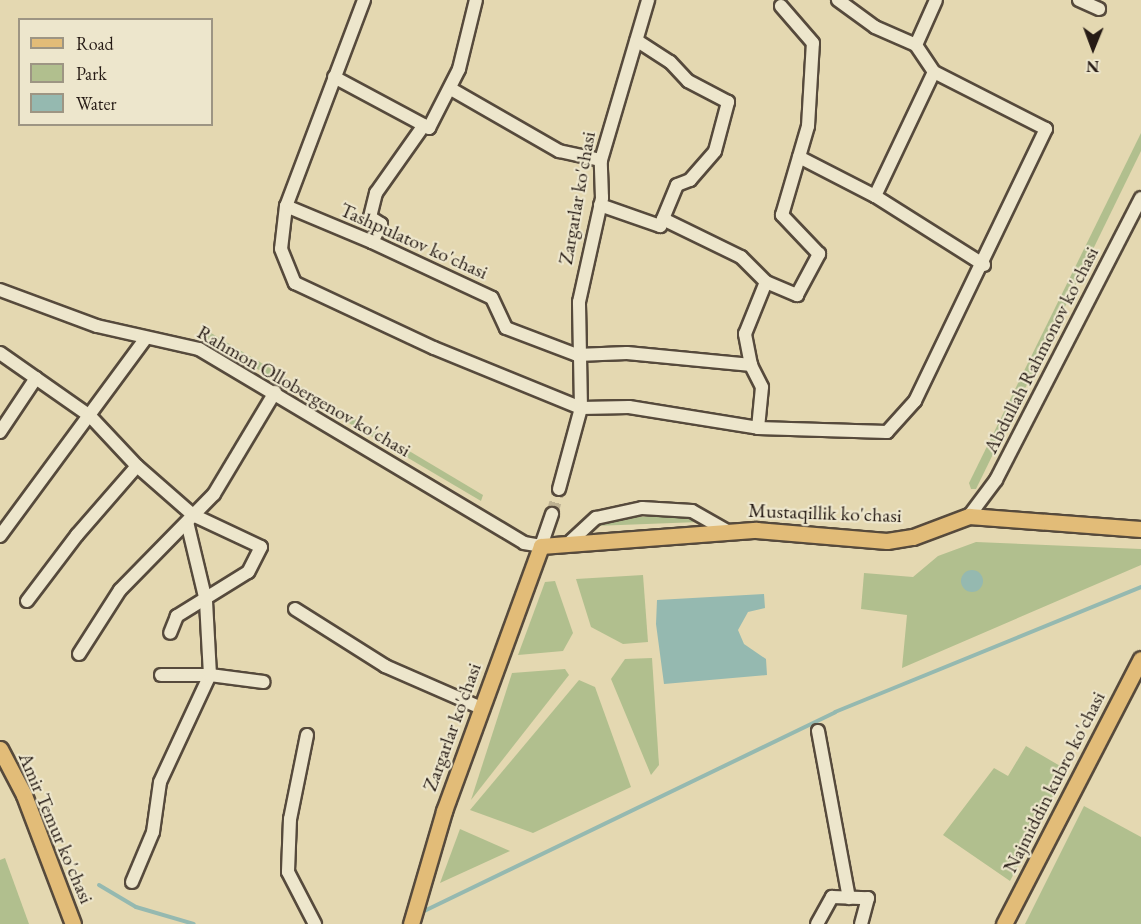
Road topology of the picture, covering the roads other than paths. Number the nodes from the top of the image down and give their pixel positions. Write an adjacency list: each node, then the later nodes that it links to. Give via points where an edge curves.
1 (364, 0): 12 (street)
2 (648, 0): 9 (street, Zargarlar ko'chasi)
3 (838, 0): 10 (street, via 875,27)
4 (936, 0): 10 (street)
5 (1079, 0): 8 (street)
6 (472, 1): 13 (street)
7 (779, 2): 15 (street, via 813,44 808,126)
8 (1099, 9)
9 (636, 40): 16 (street, Zargarlar ko'chasi); 21 (street, via 670,62 688,81 728,102 716,151 690,180 677,185)
10 (916, 45): 11 (street)
11 (934, 72): 17 (street); 23 (street, via 1046,129)
12 (334, 77): 14 (street); 20 (street)
13 (451, 89): 14 (street, via 429,128); 16 (street, via 560,151)
14 (424, 125): 22 (street, via 376,193 370,217 381,224)
15 (799, 157): 17 (street); 24 (street, via 782,215 819,254 796,295)
16 (601, 160): 19 (street, Zargarlar ko'chasi)
17 (875, 196): 23 (street)
18 (1141, 198): 39 (street, Abdullah Rahmonov ko'chasi, via 996,480)
19 (600, 205): 21 (street, via 660,226); 28 (street, Zargarlar ko'chasi, via 579,302)
20 (286, 206): 22 (street, Tashpulatov ko'chasi); 32 (street, via 281,249 295,283 434,348)
21 (663, 219): 24 (street, via 741,257)
22 (372, 242): 28 (street, Tashpulatov ko'chasi, via 492,298 506,328)
23 (984, 265): 34 (street, via 915,401 887,432)
24 (766, 282): 29 (street, via 745,334)
25 (0, 290): 26 (street, Rahmon Ollobergenov ko'chasi, via 97,327)
26 (145, 339): 31 (street, Rahmon Ollobergenov ko'chasi, via 173,340 199,349); 33 (street)
27 (0, 353): 30 (street)
28 (577, 355): 29 (street, via 627,353); 32 (street, Zargarlar ko'chasi)
29 (751, 365): 34 (street, via 762,387)
30 (36, 378): 33 (street); 35 (street)
31 (275, 392): 40 (street, via 214,494); 45 (street, Rahmon Ollobergenov ko'chasi, via 524,543)
32 (581, 408): 34 (street, via 629,407); 37 (street, Zargarlar ko'chasi)
33 (90, 416): 36 (street); 43 (street)
34 (758, 428)
35 (0, 432)
36 (137, 466): 40 (street); 46 (street)
37 (559, 489)
38 (552, 514): 45 (street)
39 (969, 516): 41 (main road, Mustaqillik ko'chasi); 42 (main road, Mustaqillik ko'chasi, via 913,537 887,541 756,530)
40 (190, 518): 47 (street); 47 (street, via 261,547 248,573); 50 (street, via 120,591)
41 (1141, 529)
42 (729, 532): 44 (main road, Mustaqillik ko'chasi); 44 (street, via 692,511 642,508 596,518)
43 (0, 536)
44 (571, 541): 45 (main road, Mustaqillik ko'chasi)
45 (541, 546): 55 (main road, Zargarlar ko'chasi)
46 (27, 601)
47 (206, 601): 49 (street, via 177,616); 53 (street)
48 (295, 609): 55 (street, via 384,666)
49 (170, 633)
50 (79, 654)
51 (1141, 659): 66 (main road, Najmiddin kubro ko'chasi)
52 (161, 675): 53 (street)
53 (210, 675): 54 (street); 59 (street, via 160,782 153,831)
54 (264, 682)
55 (481, 708): 63 (main road, Zargarlar ko'chasi)
56 (818, 731): 60 (street)
57 (307, 735): 62 (street, via 290,819 288,873)
58 (0, 749): 61 (main road, Amir Temur ko'chasi, via 24,795)
59 (132, 882)
60 (849, 897): 64 (street, via 832,897); 65 (street, via 868,898)
61 (73, 924)
62 (315, 924)
63 (411, 924)
64 (816, 924)
65 (861, 924)
66 (1004, 924)

